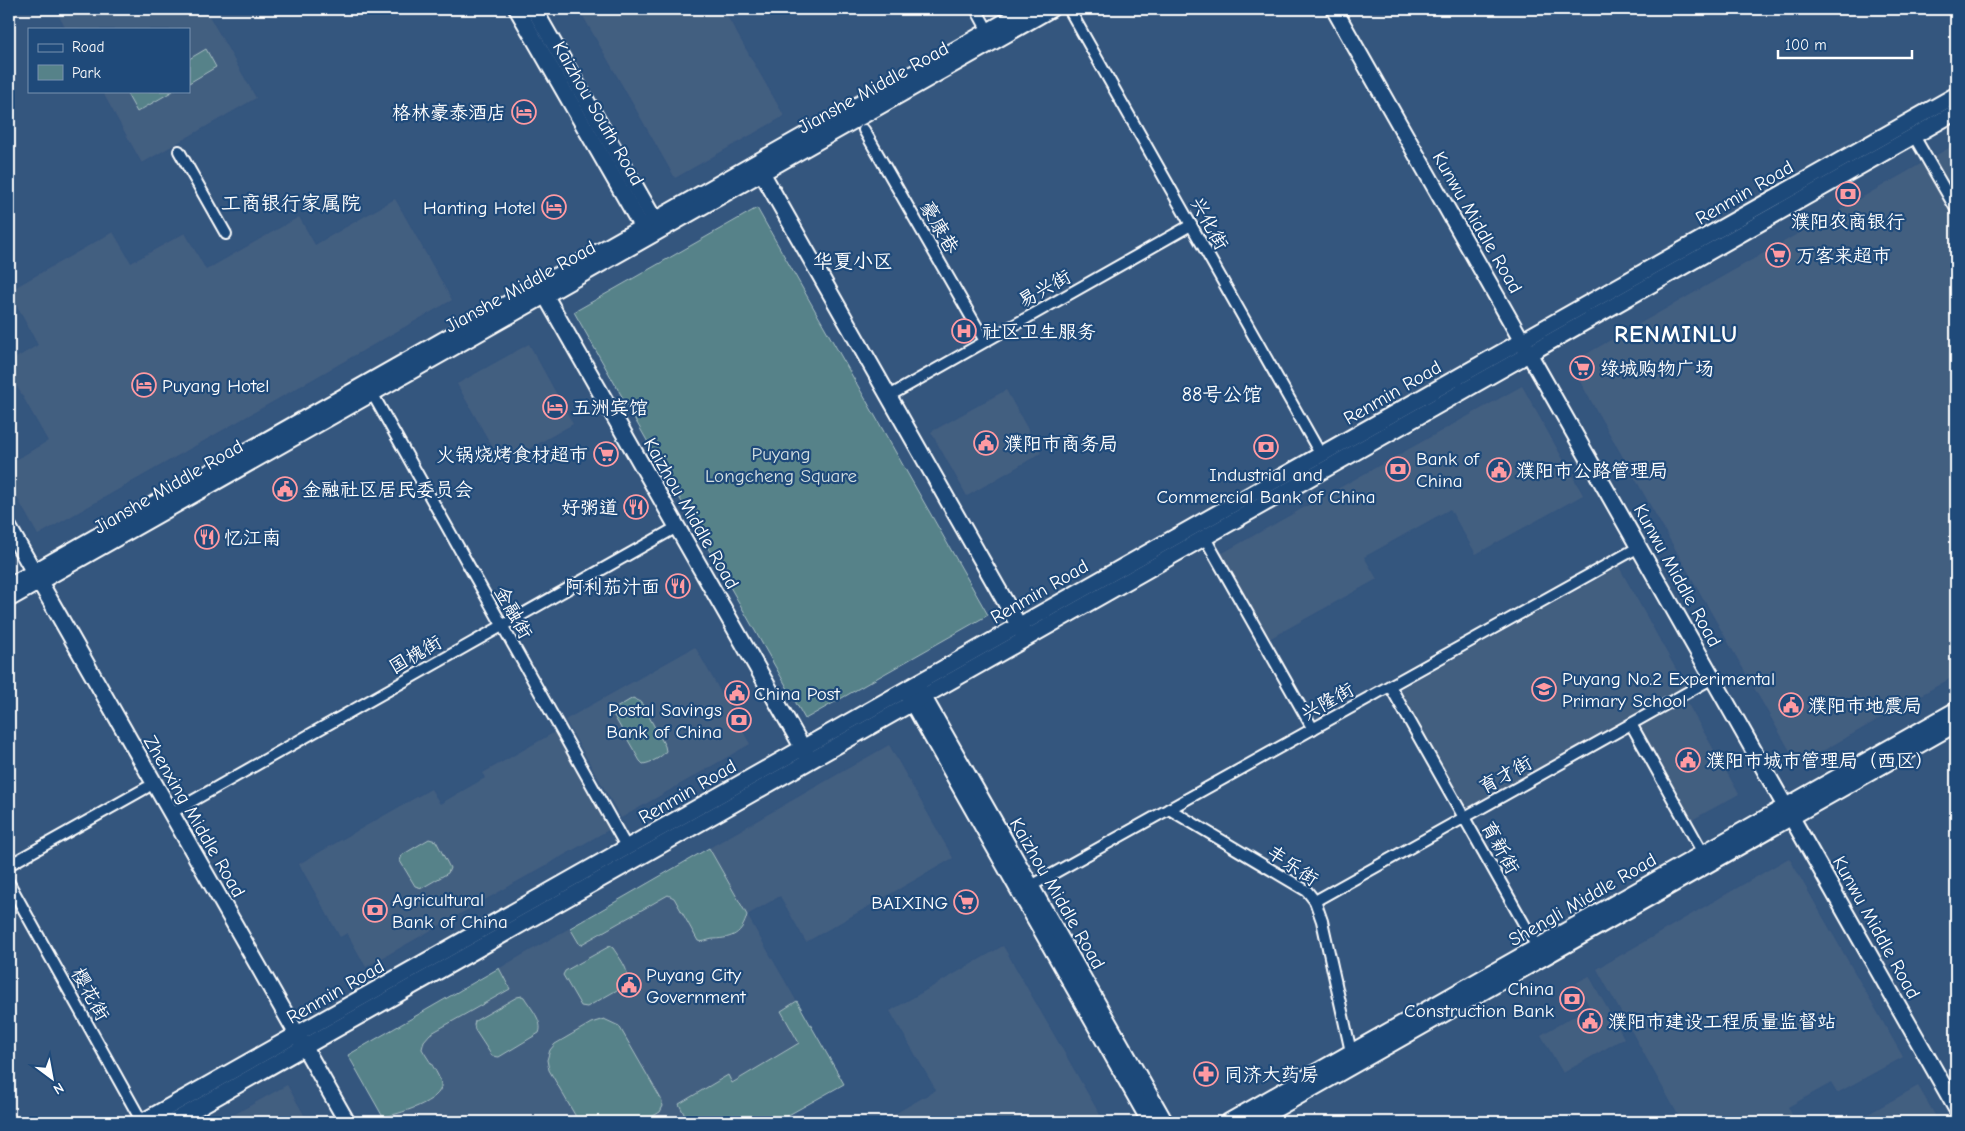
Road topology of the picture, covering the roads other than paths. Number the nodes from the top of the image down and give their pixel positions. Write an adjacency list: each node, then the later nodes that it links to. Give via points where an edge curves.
1 (517, 9): 18 (street, Kaizhou South Road)
2 (534, 9): 18 (street, Kaizhou South Road)
3 (976, 9): 9 (street)
4 (1027, 9): 9 (street, Jianshe Middle Road)
5 (1052, 9): 15 (street, Jianshe Middle Road)
6 (1069, 9): 17 (street, 兴化街)
7 (1334, 9): 22 (street, Kunwu Middle Road)
8 (1345, 9): 22 (street, Kunwu Middle Road)
9 (988, 31): 15 (street, Jianshe Middle Road)
10 (1956, 95): 22 (street, Renmin Road)
11 (1956, 112): 13 (street, Renmin Road)
12 (864, 130): 21 (street, 豪康巷)
13 (1914, 136): 16 (street); 22 (street, Renmin Road)
14 (179, 151): 19 (street)
15 (759, 167): 18 (street, Jianshe Middle Road); 24 (street)
16 (1956, 209)
17 (1191, 225): 21 (street, 易兴街); 25 (street, 兴化街)
18 (651, 228): 20 (street, Jianshe Middle Road)
19 (226, 234)
20 (542, 290): 23 (street, Jianshe Middle Road); 26 (street, Kaizhou Middle Road); 31 (street, Jianshe Middle Road)
21 (985, 342): 24 (street, 易兴街)
22 (1530, 345): 25 (street, Renmin Road); 28 (street, Renmin Road); 30 (street, Kunwu Middle Road); 46 (street, Kunwu Middle Road)
23 (372, 393): 31 (street, Jianshe Middle Road); 34 (street, 金融街)
24 (889, 396): 35 (street)
25 (1321, 455): 35 (street, Renmin Road)
26 (677, 527): 34 (street, 国槐街); 43 (street, Kaizhou Middle Road)
27 (9, 528): 31 (street, Zhenxing Middle Road)
28 (1205, 538): 35 (street, Renmin Road); 42 (street)
29 (9, 545): 31 (street, Zhenxing Middle Road)
30 (1639, 546): 36 (street, Kunwu Middle Road); 37 (street, 兴隆街)
31 (33, 579): 32 (street, Jianshe Middle Road); 33 (street, Jianshe Middle Road); 44 (street, Zhenxing Middle Road); 47 (street, Zhenxing Middle Road)
32 (9, 586)
33 (9, 599)
34 (502, 625): 47 (street, 国槐街); 49 (street, 金融街)
35 (1023, 632): 38 (street, Renmin Road)
36 (1713, 678): 40 (street, 育才街); 46 (street, Kunwu Middle Road)
37 (1390, 686): 42 (street, 兴隆街); 48 (street, 育新街)
38 (914, 694): 43 (street, Renmin Road); 53 (street, Kaizhou Middle Road); 64 (street, Kaizhou Middle Road)
39 (1956, 710): 46 (street, Shengli Middle Road)
40 (1631, 724): 48 (street, 育才街); 50 (street)
41 (1956, 724): 46 (street, Shengli Middle Road)
42 (1313, 729): 45 (street, 兴隆街)
43 (806, 755): 49 (street, Renmin Road); 56 (street, Renmin Road)
44 (146, 788): 51 (street); 56 (street, Zhenxing Middle Road)
45 (1169, 809): 53 (street, 兴隆街); 54 (street, 丰乐街, via 1307,891)
46 (1793, 809): 50 (street, Shengli Middle Road); 58 (street, Kunwu Middle Road); 59 (street, Kunwu Middle Road); 67 (street, Shengli Middle Road)
47 (171, 813): 56 (street, Zhenxing Middle Road)
48 (1464, 817): 54 (street, 育才街); 55 (street, 育新街)
49 (627, 848): 56 (street, Renmin Road)
50 (1704, 853): 55 (street, Shengli Middle Road)
51 (9, 865)
52 (9, 883): 60 (street, 樱花街)
53 (1032, 886): 65 (street, Kaizhou Middle Road)
54 (1315, 901): 57 (street, 丰乐街)
55 (1537, 947): 57 (street, Shengli Middle Road)
56 (296, 1043): 60 (street, Renmin Road); 61 (street, Renmin Road); 62 (street, Zhenxing Middle Road); 63 (street, Zhenxing Middle Road)
57 (1351, 1052): 66 (street, Shengli Middle Road)
58 (1956, 1088)
59 (1956, 1108)
60 (142, 1122)
61 (172, 1122)
62 (337, 1122)
63 (347, 1122)
64 (1150, 1122)
65 (1165, 1122)
66 (1228, 1122)
67 (1253, 1122)

